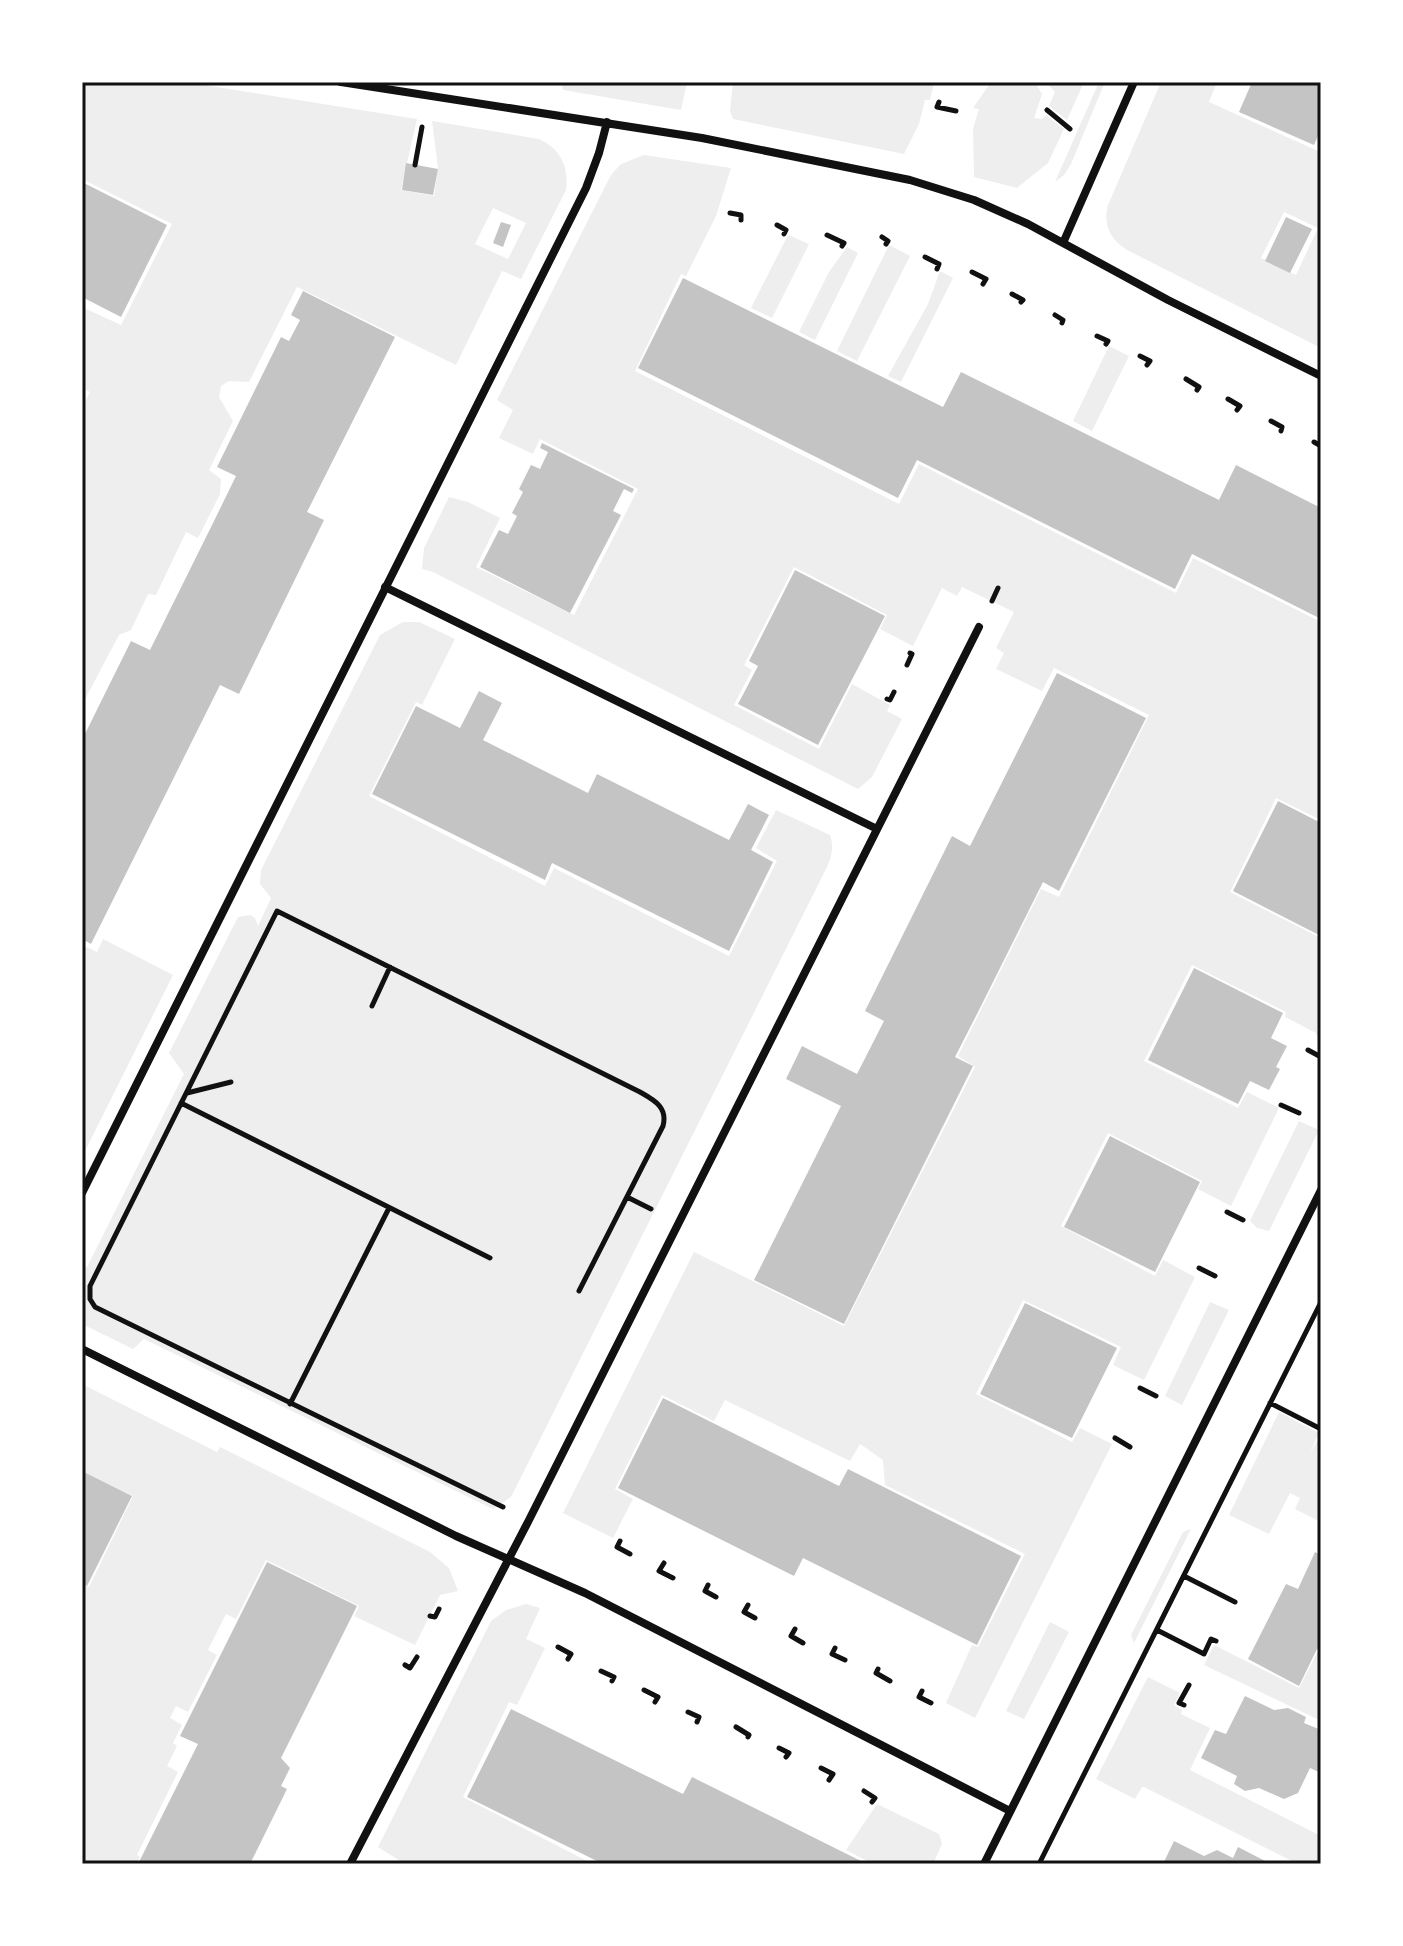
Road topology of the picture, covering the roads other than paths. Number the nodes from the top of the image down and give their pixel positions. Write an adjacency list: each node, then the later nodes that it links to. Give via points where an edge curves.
1 (341, 82): 3 (street)
2 (1134, 82): 4 (street)
3 (607, 122): 4 (street, via 904,179 974,200); 6 (street, via 586,188)
4 (1063, 243): 5 (street)
5 (1321, 376)
6 (385, 587): 8 (street); 10 (street)
7 (979, 627): 8 (street)
8 (877, 829): 12 (street)
9 (1321, 1190): 13 (street)
10 (82, 1193)
11 (82, 1349): 12 (street)
12 (508, 1558): 13 (street); 14 (street)
13 (1010, 1811): 15 (street)
14 (350, 1864)
15 (984, 1864)

